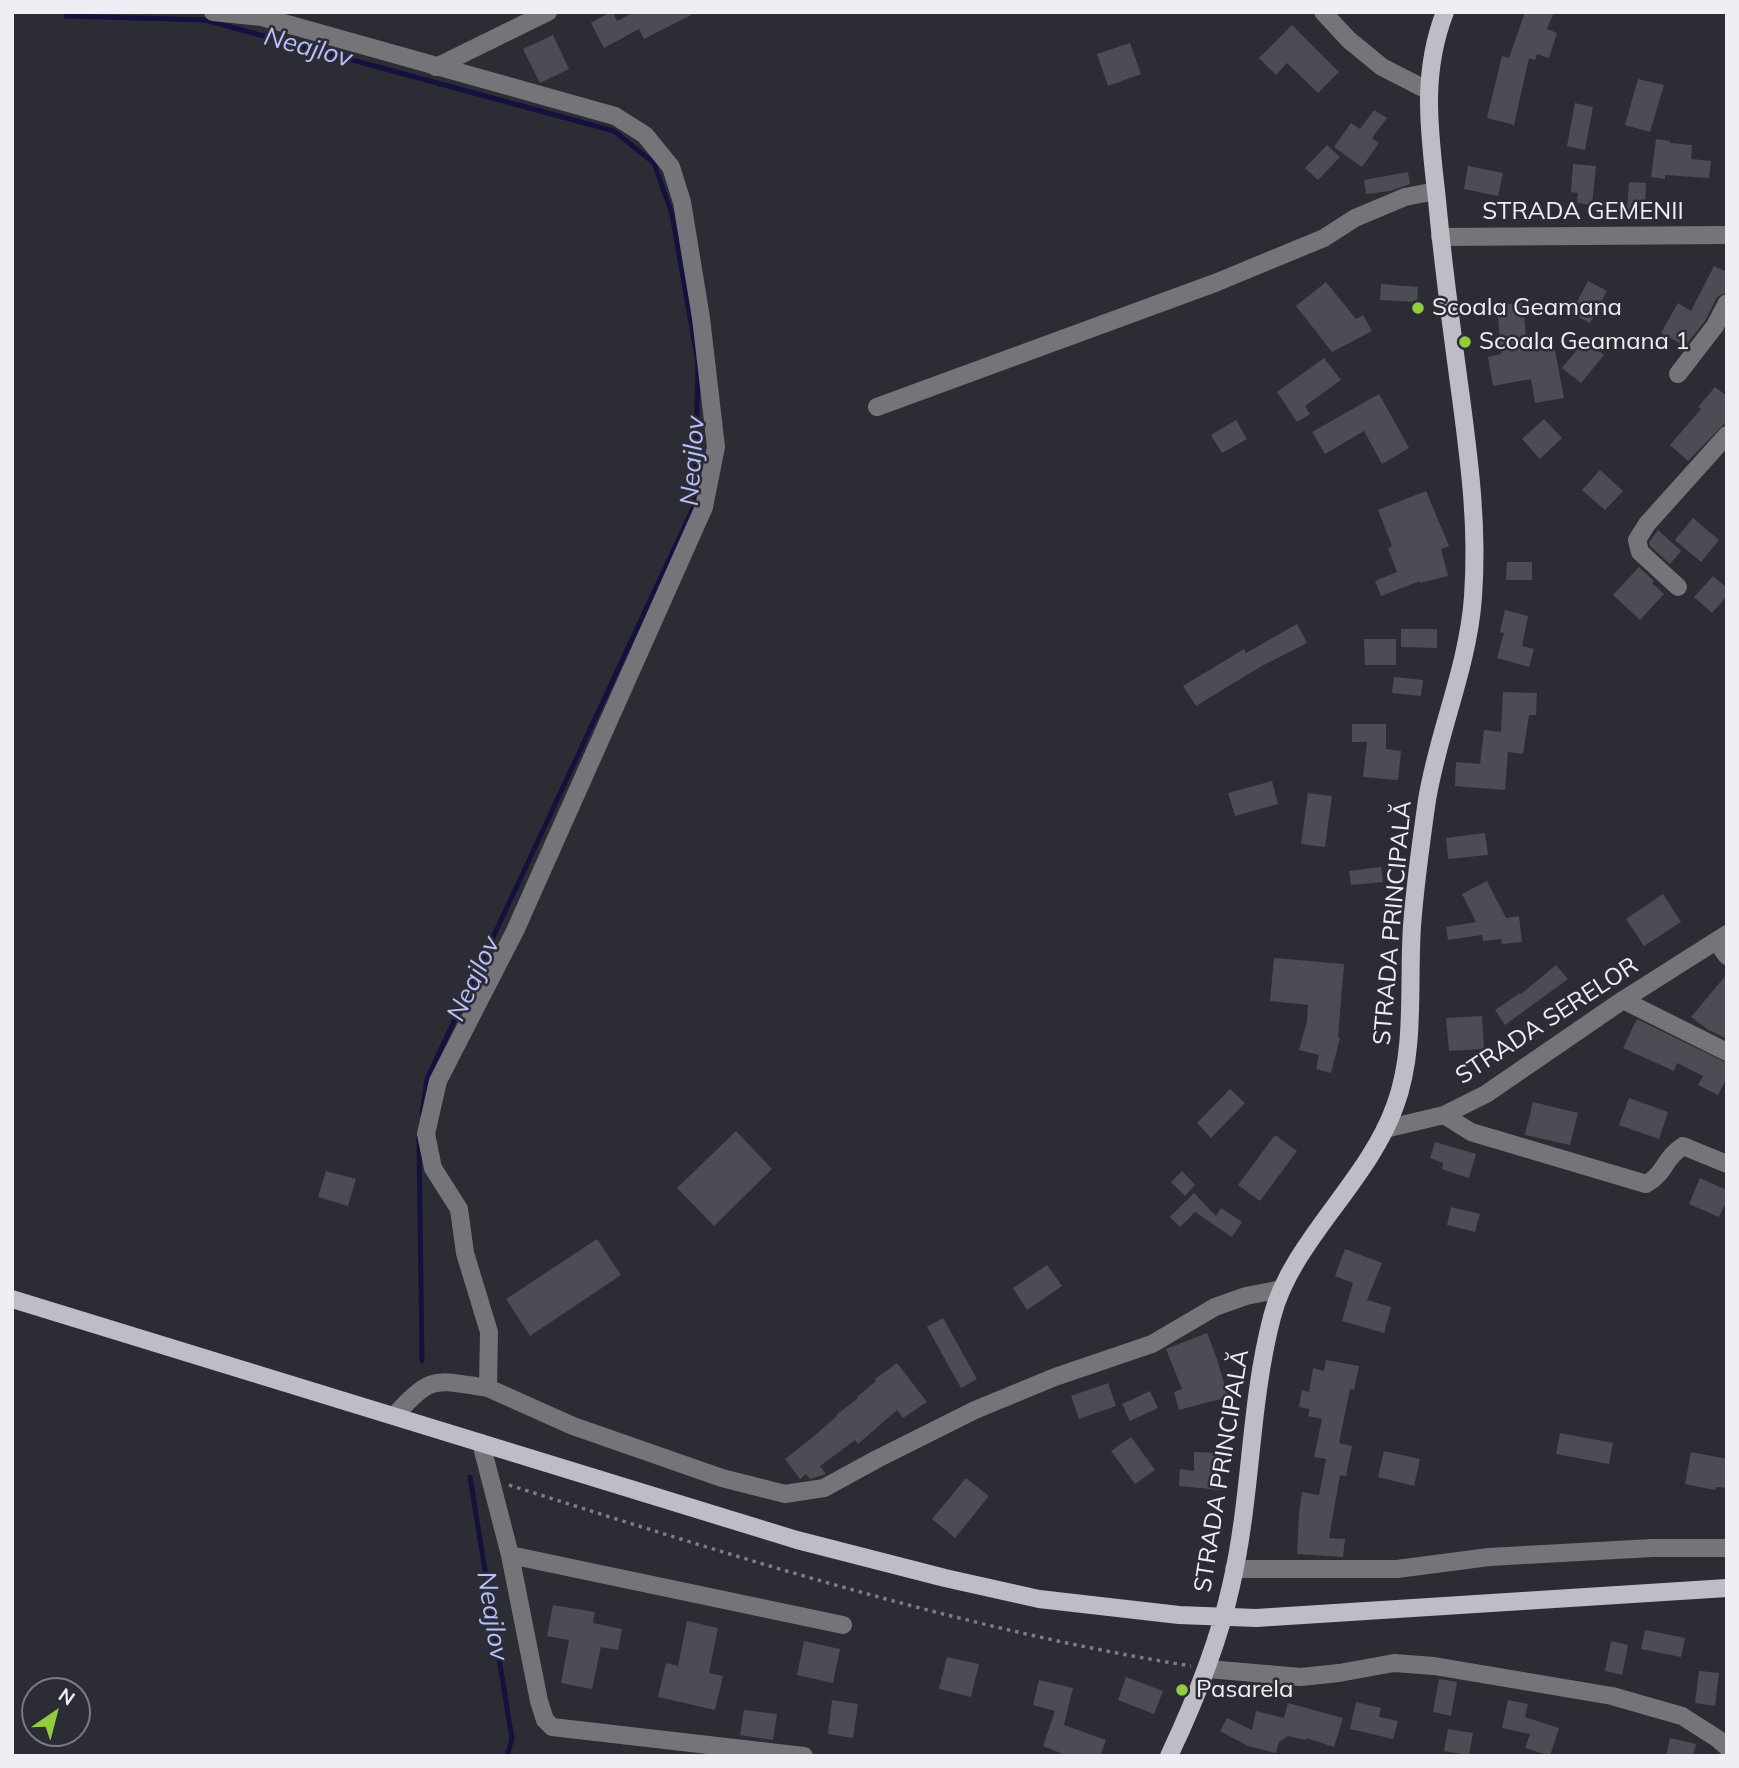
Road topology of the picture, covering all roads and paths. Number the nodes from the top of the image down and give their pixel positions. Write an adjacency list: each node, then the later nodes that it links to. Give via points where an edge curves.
1 (213, 12): 5 (street, via 262,17)
2 (548, 12): 5 (street)
3 (1323, 12): 6 (street, via 1382,67)
4 (1445, 12): 6 (main road, STRADA PRINCIPALĂ)
5 (436, 67): 23 (street, via 615,116 645,135 671,167 682,202 701,318 716,447 704,507 515,931 438,1081 426,1134 433,1168 459,1209 465,1253 489,1332)
6 (1427, 90): 7 (main road, STRADA PRINCIPALĂ)
7 (1436, 191): 9 (main road, STRADA PRINCIPALĂ); 12 (street, via 1380,207 1324,238 1215,283)
8 (1727, 236): 9 (street, STRADA GEMENII)
9 (1440, 237): 19 (main road, STRADA PRINCIPALĂ, via 1476,529 1473,601 1465,652 1428,796 1412,925 1408,1042 1396,1104)
10 (1727, 303): 11 (street)
11 (1678, 374)
12 (877, 407)
13 (1727, 435): 14 (street, via 1637,540 1640,552)
14 (1678, 587)
15 (1723, 944): 16 (street, STRADA SERELOR)
16 (1623, 1000): 17 (street); 18 (street, STRADA SERELOR, via 1486,1094)
17 (1727, 1052)
18 (1444, 1115): 19 (street, STRADA SERELOR); 20 (street, via 1471,1132 1646,1184 1658,1178 1670,1154 1683,1146)
19 (1385, 1129): 21 (main road, STRADA PRINCIPALĂ)
20 (1727, 1164)
21 (1282, 1289): 23 (street, via 1215,1307 1152,1344 975,1410 824,1488 785,1494 722,1478 573,1426); 29 (main road, STRADA PRINCIPALĂ, via 1260,1369)
22 (12, 1299): 24 (main road)
23 (488, 1388): 24 (street, via 439,1381 420,1388)
24 (394, 1416): 25 (main road)
25 (481, 1443): 26 (street); 30 (main road, via 797,1540 1039,1599 1179,1615 1256,1618)
26 (490, 1479): 28 (street); 32 (path, via 923,1609 1114,1654)
27 (1727, 1548): 29 (street, via 1489,1557 1397,1569)
28 (510, 1555): 31 (street); 34 (street, via 539,1701 552,1727)
29 (1234, 1569): 32 (main road, STRADA PRINCIPALĂ)
30 (1727, 1588)
31 (843, 1625)
32 (1208, 1669): 33 (street, via 1301,1677 1394,1662 1434,1666 1612,1696 1682,1716); 35 (main road, STRADA PRINCIPALĂ)
33 (1727, 1747)
34 (804, 1756)
35 (1170, 1756)

